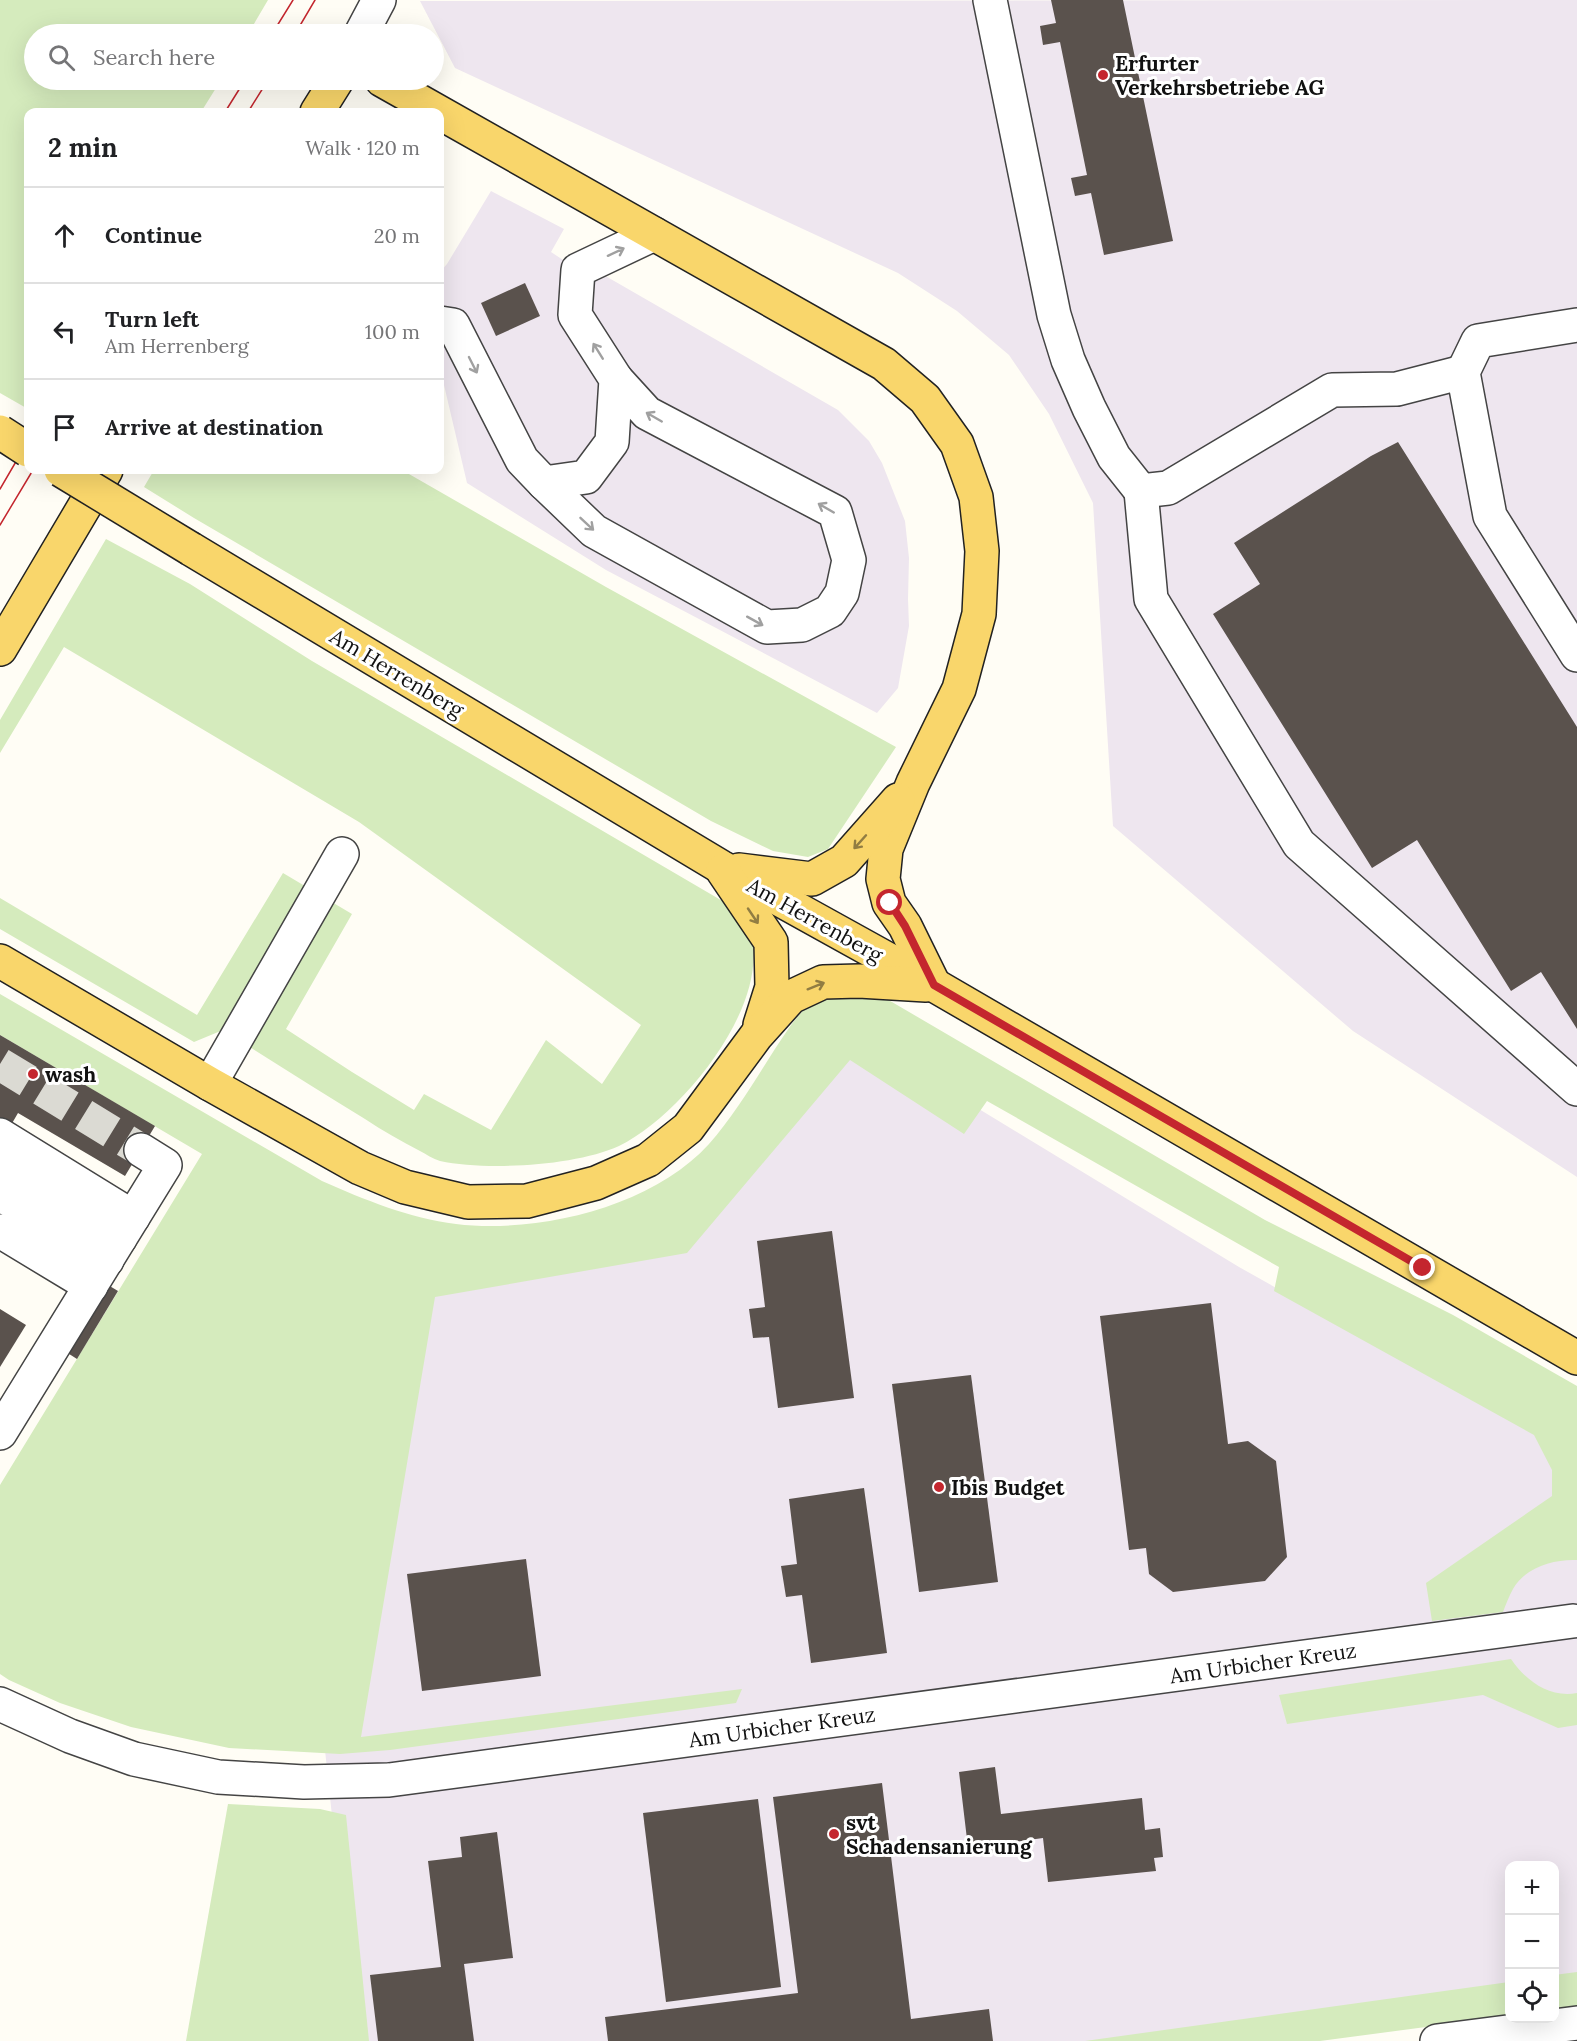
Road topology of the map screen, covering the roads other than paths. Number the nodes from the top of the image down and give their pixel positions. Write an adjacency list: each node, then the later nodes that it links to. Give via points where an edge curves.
1 (379, 0): 3 (street)
2 (990, 0): 19 (street, via 1054,315 1089,408 1114,457)
3 (366, 24)
4 (331, 90): 6 (main road)
5 (400, 90): 7 (main road)
6 (320, 108)
7 (431, 108)
8 (444, 115): 9 (main road)
9 (654, 234): 13 (street, one-way to 9, via 575,315 578,270); 22 (main road, via 884,364 925,399 957,444 976,497 982,551 979,615 959,688)
10 (444, 324): 18 (street, one-way to 18, via 453,325 522,460)
11 (1577, 325): 12 (street, via 1478,341)
12 (1463, 372): 19 (street, via 1397,389 1332,390 1168,488); 21 (street, via 1490,516)
13 (616, 379): 18 (street, via 612,442 586,477); 18 (street, one-way to 13, via 594,531 767,627 802,625 830,611 842,593 849,560 835,512 647,413)
14 (0, 432): 15 (main road, bridge)
15 (24, 447)
16 (68, 474): 24 (main road, Am Herrenberg, bridge)
17 (104, 474): 20 (main road)
18 (544, 483)
19 (1141, 491): 29 (street, via 1151,599 1299,844)
20 (0, 649)
21 (1577, 655)
22 (913, 783): 24 (main road, one-way to 24, via 844,861 812,879); 26 (main road, via 886,849 883,879 890,903)
23 (342, 854): 28 (street)
24 (721, 867): 26 (main road, Am Herrenberg); 27 (main road, one-way to 27, via 771,942 772,987)
25 (0, 961): 28 (main road)
26 (934, 985): 27 (main road, one-way to 26, via 791,997 823,982); 36 (main road, Am Herrenberg)
27 (756, 1036): 28 (main road, via 688,1128 648,1160 596,1183 527,1201 468,1202 405,1187 360,1168)
28 (210, 1084)
29 (1577, 1089)
30 (0, 1135): 35 (street)
31 (141, 1150): 35 (street, via 165,1165)
32 (0, 1164): 35 (street)
33 (0, 1194): 35 (street)
34 (0, 1231): 35 (street)
35 (113, 1250): 37 (street)
36 (1577, 1358)
37 (5, 1415)
38 (1573, 1621): 39 (street, Am Urbicher Kreuz, via 389,1780 304,1782 218,1777 134,1759 70,1736)
39 (0, 1704)
40 (1577, 2023): 41 (street)
41 (1437, 2041)

